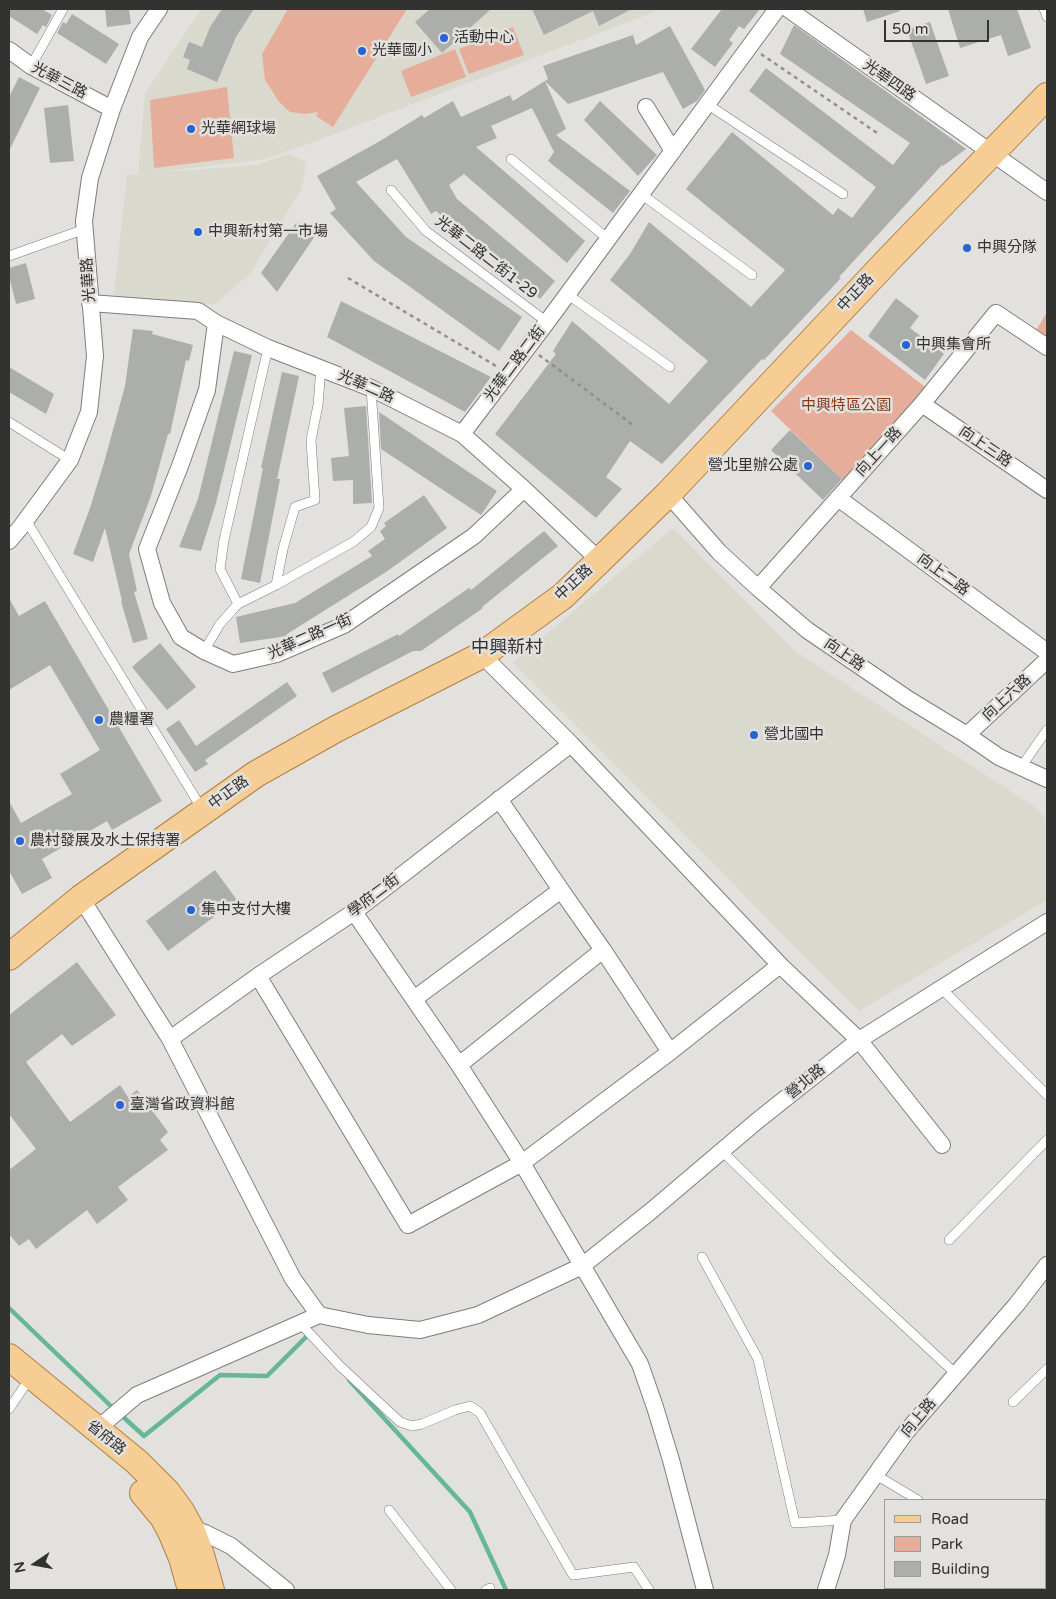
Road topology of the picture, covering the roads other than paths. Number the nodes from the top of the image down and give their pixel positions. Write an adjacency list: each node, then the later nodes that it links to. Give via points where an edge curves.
1 (63, 9): 8 (lane)
2 (159, 9): 12 (street, 光華路, via 140,37)
3 (777, 9): 10 (street, 光華二路二街)
4 (788, 9): 14 (street, 光華四路)
5 (1044, 9): 6 (lane)
6 (1047, 17)
7 (9, 50): 8 (street, 光華三路)
8 (31, 66): 12 (street, 光華三路)
9 (1047, 96): 14 (main road, 中正路)
10 (707, 104): 13 (street, 光華二路二街); 19 (lane)
11 (646, 107): 13 (street)
12 (112, 109): 20 (street, 光華路, via 90,178)
13 (673, 150): 18 (street, 光華二路二街)
14 (991, 153): 17 (street, 光華四路); 39 (main road, 中正路)
15 (511, 159): 21 (lane)
16 (391, 190): 26 (lane, 光華二路二街1-29, via 426,231)
17 (1047, 192)
18 (641, 194): 21 (street, 光華二路二街); 23 (lane)
19 (843, 194)
20 (85, 229): 22 (lane); 25 (street, 光華路)
21 (608, 239): 24 (street, 光華二路二街)
22 (9, 256)
23 (752, 275)
24 (567, 294): 26 (street, 光華二路二街); 30 (lane)
25 (90, 303): 27 (street, 光華二路, via 198,311); 36 (street, 光華路, via 95,356 90,412)
26 (547, 322): 35 (street, 光華二路二街)
27 (216, 323): 29 (street, 光華二路); 47 (street, 光華二路一街, via 207,390 147,549 162,603 181,637)
28 (1047, 347): 33 (street, 向上一路, via 996,313)
29 (268, 348): 31 (street, 光華二路); 46 (lane, via 220,569)
30 (670, 367)
31 (321, 368): 32 (street, 光華二路); 44 (lane, via 311,440 316,500 294,507)
32 (371, 388): 35 (street, 光華二路); 44 (lane, via 379,508 371,527 353,542)
33 (922, 404): 38 (street, 向上三路); 40 (street, 向上一路)
34 (9, 422): 36 (lane)
35 (462, 434): 37 (street, 光華二路)
36 (70, 460): 41 (street, 光華路)
37 (524, 489): 43 (street, 光華二路); 47 (street, 光華二路一街, via 474,536 344,625 277,654 233,664)
38 (1047, 490)
39 (668, 494): 43 (main road, 中正路); 45 (street, 向上路, via 719,552)
40 (838, 498): 45 (street, 向上一路); 48 (street, 向上二路)
41 (26, 520): 42 (street, 光華路); 57 (lane)
42 (9, 541)
43 (599, 560): 49 (main road, 中正路, via 563,596)
44 (276, 585): 46 (lane)
45 (758, 588): 52 (street, 向上路, via 807,630)
46 (238, 604): 47 (lane, via 220,624)
47 (204, 651)
48 (1047, 652)
49 (482, 655): 53 (street); 57 (main road, 中正路, via 336,729 256,774)
50 (1047, 660): 52 (street, 向上六路)
51 (1047, 730): 54 (lane)
52 (967, 735): 54 (street, 向上路, via 999,757)
53 (571, 744): 56 (street, 學府二街); 64 (street)
54 (1022, 767): 55 (street, 向上路)
55 (1047, 778)
56 (500, 799): 58 (street); 60 (street, 學府二街)
57 (204, 812): 59 (main road, 中正路)
58 (560, 890): 62 (street); 67 (street)
59 (81, 898): 63 (main road, 中正路); 68 (street)
60 (354, 912): 65 (street, 學府二街); 67 (street)
61 (1047, 922): 66 (street, 營北路)
62 (603, 950): 70 (street); 71 (street)
63 (9, 957)
64 (780, 965): 69 (street); 70 (street)
65 (258, 976): 68 (street, 學府二街); 76 (street, via 408,1226)
66 (941, 988): 69 (street, 營北路); 72 (lane)
67 (414, 999): 71 (street)
68 (170, 1039): 81 (street, via 293,1279)
69 (859, 1040): 74 (street); 75 (street, 營北路)
70 (670, 1052): 76 (street)
71 (459, 1065): 76 (street)
72 (1047, 1096)
73 (1047, 1140): 77 (lane)
74 (942, 1145)
75 (722, 1151): 80 (street, 營北路); 85 (lane)
76 (522, 1163): 80 (street)
77 (949, 1240)
78 (702, 1257): 92 (lane, via 758,1359 795,1522)
79 (1047, 1265): 85 (street, 向上路)
80 (582, 1266): 81 (street, 營北路, via 478,1315 420,1330 368,1325); 99 (street, via 640,1364 671,1460)
81 (319, 1315): 82 (street)
82 (300, 1323): 88 (street, via 137,1395); 98 (lane, via 400,1422 412,1426 422,1424 470,1406 480,1413 573,1575 634,1567)
83 (9, 1357): 86 (main road, 省府路)
84 (1047, 1369): 87 (lane)
85 (956, 1374): 89 (street, 向上路, via 906,1432)
86 (18, 1387): 88 (main road, 省府路); 93 (main road, 省府路, via 121,1471 150,1499 163,1517)
87 (1013, 1402)
88 (96, 1430): 93 (main road, 省府路, via 137,1462 167,1492 181,1510)
89 (876, 1475): 90 (lane); 92 (street, 向上路)
90 (916, 1499)
91 (389, 1510): 97 (lane)
92 (843, 1520): 100 (street, 向上路)
93 (182, 1532): 94 (main road, 省府路, via 182,1558); 95 (main road, 省府路, via 201,1555); 96 (street, via 205,1533 231,1546)
94 (191, 1590)
95 (211, 1590)
96 (286, 1590)
97 (451, 1590)
98 (649, 1590)
99 (705, 1590)
100 (826, 1590)

